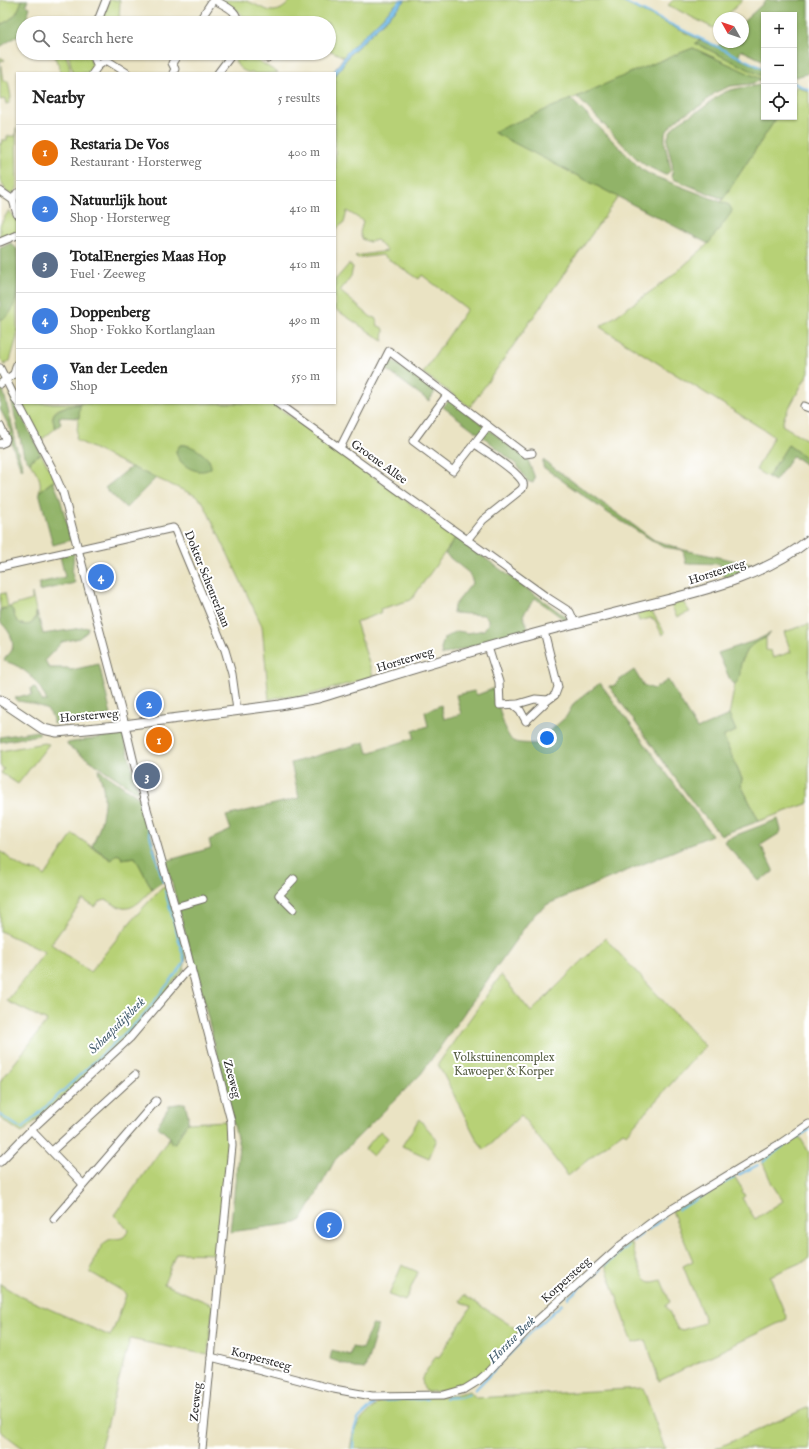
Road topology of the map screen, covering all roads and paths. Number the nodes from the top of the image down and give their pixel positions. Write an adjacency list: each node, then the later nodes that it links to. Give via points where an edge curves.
1 (106, 0): 3 (street)
2 (214, 0): 4 (street); 5 (street)
3 (100, 16)
4 (203, 16)
5 (237, 16)
6 (94, 60): 9 (street)
7 (174, 60): 11 (street, via 172,63 176,69)
8 (228, 60): 12 (street)
9 (96, 70): 10 (street, via 108,61)
10 (125, 72)
11 (174, 72)
12 (219, 72)
13 (0, 191): 14 (street)
14 (15, 197)
15 (16, 235): 16 (street)
16 (0, 242)
17 (16, 367): 19 (street, via 14,374)
18 (0, 368): 19 (street, Zeeweg)
19 (3, 382): 21 (street, Zeeweg)
20 (447, 395): 25 (street); 27 (street, via 413,441 453,471); 28 (street, via 389,351)
21 (16, 401)
22 (18, 404): 32 (street, Zeeweg, via 63,494)
23 (279, 404): 28 (street, Groene Allee)
24 (0, 426): 26 (street, via 6,439)
25 (488, 426): 27 (street); 29 (street, via 525,454)
26 (0, 444)
27 (474, 444): 30 (street, via 516,474 523,486 479,524)
28 (340, 448): 30 (street, Groene Allee)
29 (532, 453)
30 (466, 540): 34 (street, Groene Allee, via 570,612)
31 (809, 540): 34 (main road, Horsterweg, via 762,570 724,584)
32 (78, 548): 33 (street); 40 (street, Dokter Scheurerlaan, via 173,528 225,650 232,674); 41 (street, Zeeweg)
33 (0, 567)
34 (575, 623): 35 (main road, Horsterweg)
35 (544, 631): 36 (main road, Horsterweg); 38 (street, via 558,687 555,695)
36 (488, 647): 39 (street, via 499,682 500,705); 40 (main road, Horsterweg, via 318,698)
37 (0, 700): 41 (main road, Horsterweg, via 43,729 57,732)
38 (548, 700): 39 (street, via 535,699); 39 (street, via 526,721)
39 (514, 705)
40 (237, 710): 41 (main road, Horsterweg)
41 (125, 725): 44 (street, Zeeweg)
42 (294, 879): 45 (street, via 279,895)
43 (204, 899): 44 (street)
44 (175, 907): 46 (street, Zeeweg)
45 (293, 909)
46 (191, 967): 50 (street, via 130,1038); 55 (street, Zeeweg, via 231,1121 232,1146)
47 (135, 1075): 51 (street)
48 (156, 1101): 53 (street)
49 (809, 1124): 55 (street, Korpersteeg, via 657,1218 621,1245 532,1325 485,1375 465,1389 444,1394 372,1396 334,1389)
50 (31, 1130): 51 (street); 52 (street)
51 (52, 1151): 53 (street)
52 (0, 1162)
53 (83, 1184): 54 (street)
54 (54, 1219)
55 (211, 1357): 56 (street, Zeeweg)
56 (202, 1449)

